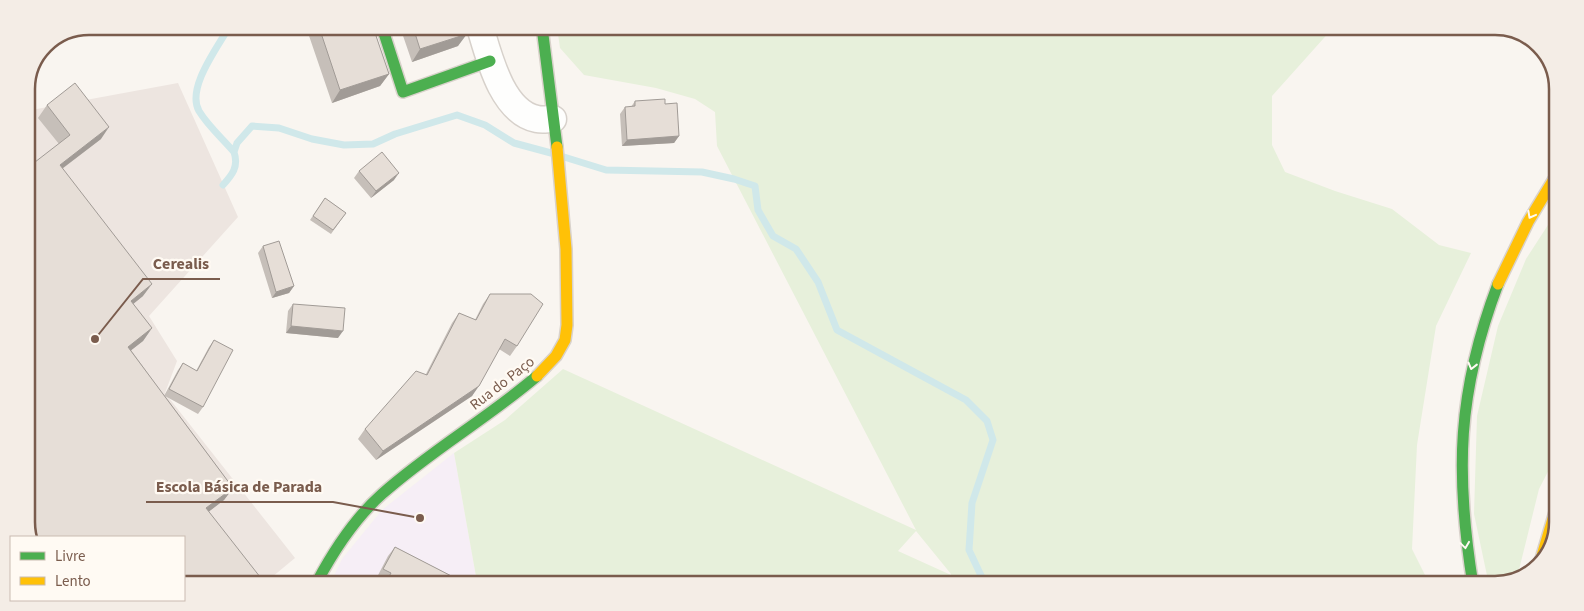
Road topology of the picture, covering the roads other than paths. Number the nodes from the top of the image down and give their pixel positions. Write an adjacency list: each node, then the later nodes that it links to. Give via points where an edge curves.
1 (385, 35): 4 (main road, via 403,92)
2 (482, 35): 4 (street)
3 (543, 35): 5 (main road, Rua do Paço)
4 (490, 61): 5 (street, via 509,101 520,112)
5 (554, 131): 7 (main road, Rua do Paço, via 566,235 565,341 537,378 382,494 342,540)
6 (1549, 186): 8 (main road, one-way to 8, via 1516,243 1497,285 1470,373 1463,418 1460,482)
7 (321, 576)
8 (1472, 576)

